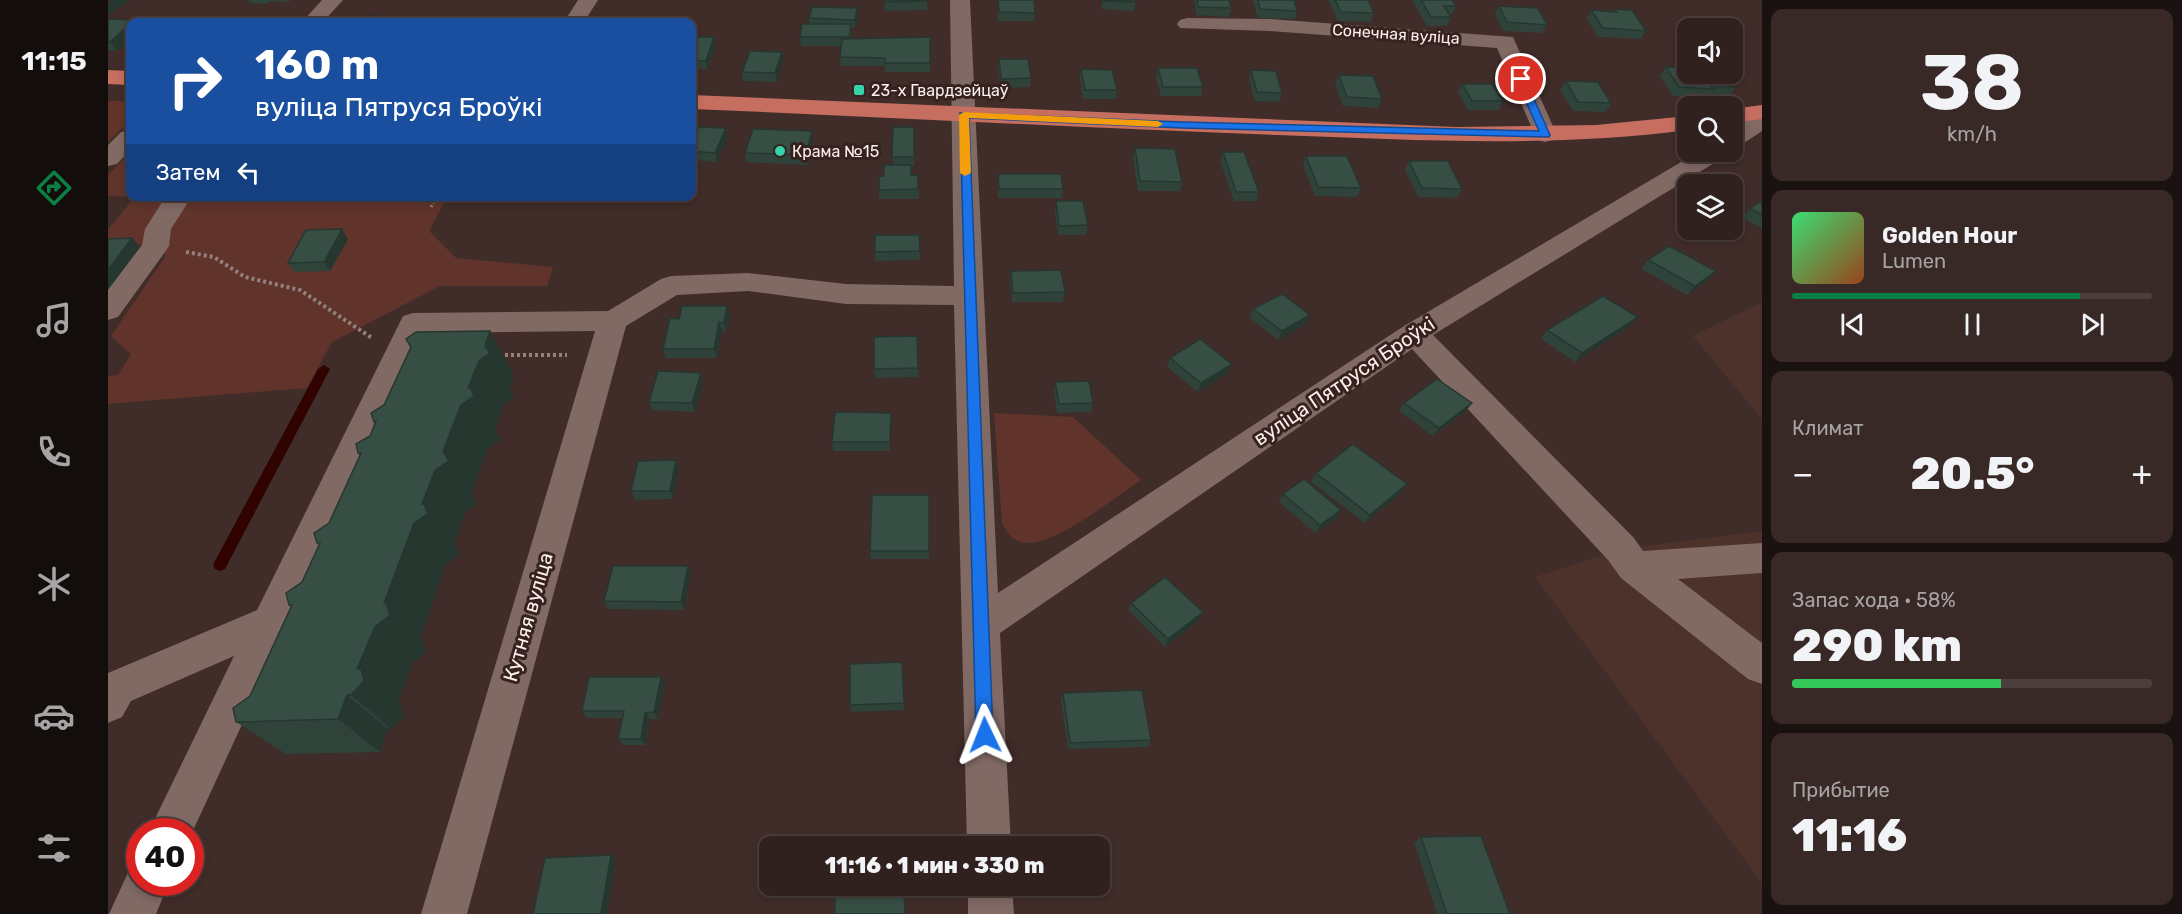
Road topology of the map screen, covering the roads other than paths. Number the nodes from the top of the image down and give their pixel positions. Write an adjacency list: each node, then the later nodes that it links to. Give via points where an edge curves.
1 (333, 0): 4 (street)
2 (588, 0): 5 (street)
3 (960, 0): 11 (street)
4 (316, 18)
5 (577, 18)
6 (1187, 24): 16 (street, Сонечная вуліца, via 1269,25 1505,42)
7 (108, 77): 8 (main road)
8 (126, 78)
9 (696, 102): 11 (main road)
10 (1762, 112): 12 (main road)
11 (964, 115): 16 (main road); 21 (street)
12 (1743, 115)
13 (1762, 121): 15 (street)
14 (1677, 125): 16 (main road)
15 (1743, 133)
16 (1545, 135)
17 (126, 140): 18 (street)
18 (108, 159)
19 (1698, 162): 23 (street, вуліца Пятруся Броўкі)
20 (176, 201): 22 (street, via 158,229 155,246)
21 (968, 296): 24 (street, via 846,294 748,282 671,286); 28 (street)
22 (108, 310)
23 (1414, 333): 26 (street); 28 (street, вуліца Пятруся Броўкі)
24 (608, 337): 27 (street, via 413,322); 36 (street, Кутняя вуліца)
25 (1762, 558): 26 (street)
26 (1634, 567): 29 (street)
27 (271, 622): 30 (street, via 117,688); 31 (street)
28 (980, 625): 32 (street)
29 (1762, 666)
30 (108, 704)
31 (177, 818)
32 (989, 836)
33 (140, 896): 35 (street)
34 (990, 896): 37 (street)
35 (132, 914)
36 (444, 914)
37 (991, 914)

